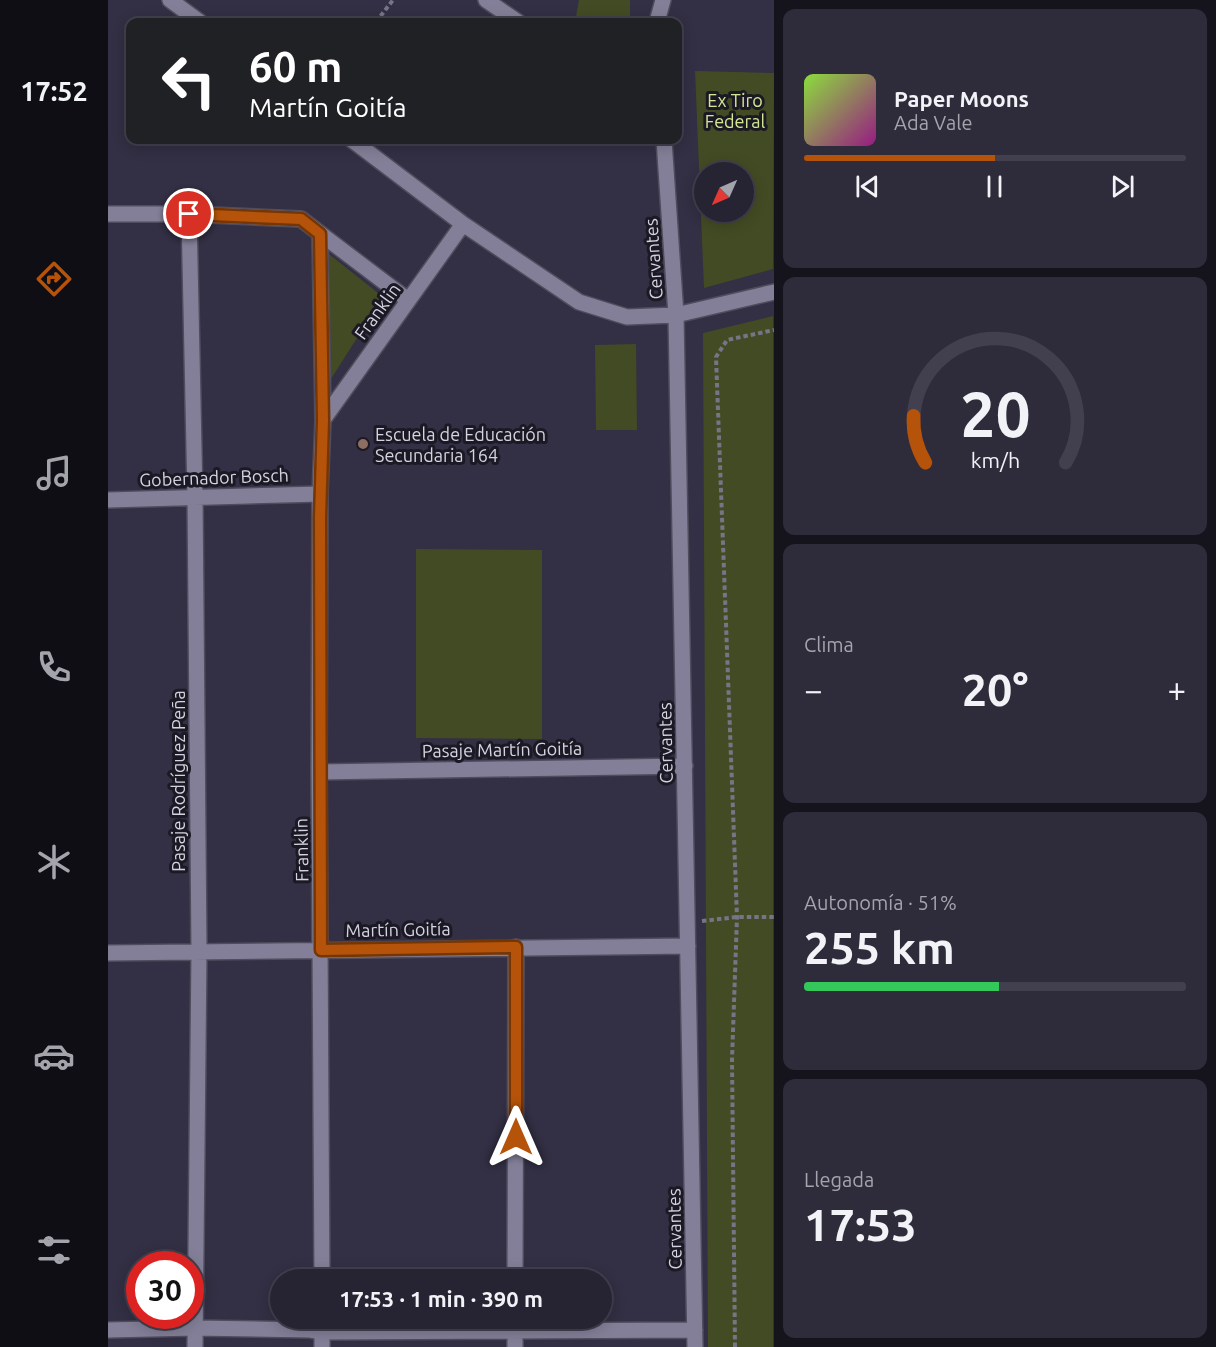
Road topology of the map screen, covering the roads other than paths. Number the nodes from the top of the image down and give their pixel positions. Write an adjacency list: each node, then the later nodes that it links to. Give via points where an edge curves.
1 (170, 0): 4 (street)
2 (486, 0): 5 (street)
3 (663, 0): 6 (street)
4 (195, 18)
5 (512, 18)
6 (658, 18)
7 (357, 144): 11 (street)
8 (664, 144): 15 (street, Cervantes)
9 (108, 214): 10 (street)
10 (189, 214): 12 (street, via 301,219); 18 (street, Pasaje Rodríguez Peña)
11 (463, 224): 14 (street, Franklin); 15 (street, via 579,302 627,316)
12 (320, 234): 14 (street); 16 (street, Franklin)
13 (774, 292): 15 (street)
14 (408, 300): 16 (street, Franklin)
15 (676, 315): 20 (street, Cervantes)
16 (323, 420): 17 (street, Franklin)
17 (320, 494): 18 (street, Gobernador Bosch); 21 (street, Franklin)
18 (195, 496): 19 (street, Gobernador Bosch); 25 (street, Pasaje Rodríguez Peña)
19 (108, 500)
20 (685, 766): 21 (street, Pasaje Martín Goitía); 22 (street, Cervantes)
21 (319, 772): 24 (street, Franklin)
22 (688, 946): 23 (street, Martín Goitía); 37 (street, Cervantes)
23 (516, 947): 24 (street, Martín Goitía); 29 (street)
24 (321, 950): 25 (street, Martín Goitía); 28 (street, Franklin)
25 (199, 951): 26 (street, Martín Goitía); 27 (street, Pasaje Rodríguez Peña)
26 (108, 953)
27 (196, 1251)
28 (322, 1269)
29 (515, 1269)
30 (612, 1327): 37 (street)
31 (204, 1328): 38 (street)
32 (152, 1329): 36 (street)
33 (195, 1329): 39 (street, Pasaje Rodríguez Peña)
34 (394, 1329): 38 (street)
35 (515, 1329): 40 (street)
36 (108, 1330)
37 (695, 1330): 41 (street, Cervantes)
38 (322, 1332)
39 (195, 1347)
40 (515, 1347)
41 (695, 1347)

